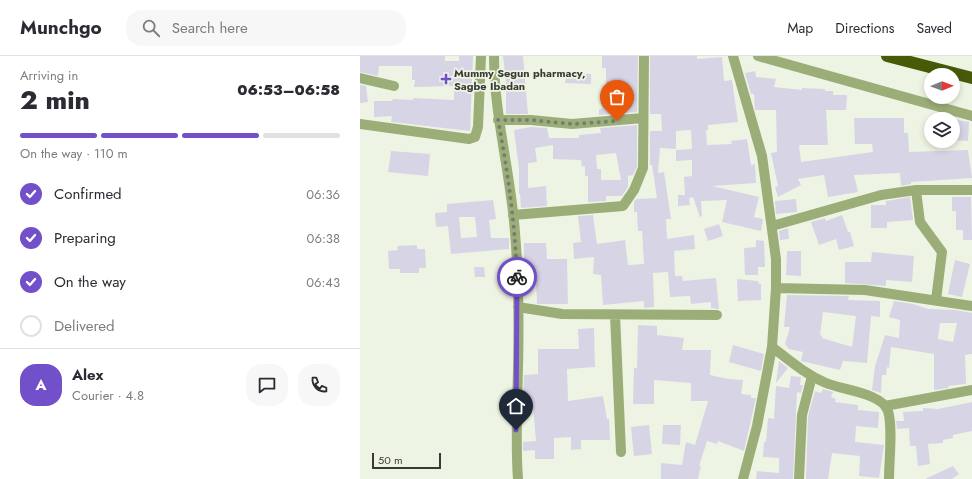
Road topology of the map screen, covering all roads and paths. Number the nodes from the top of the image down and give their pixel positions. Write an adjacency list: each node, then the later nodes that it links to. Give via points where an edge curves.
1 (481, 56): 13 (street, via 478,127 475,137 469,139)
2 (494, 56): 12 (street)
3 (644, 56): 11 (street)
4 (733, 56): 17 (street, via 762,156)
5 (758, 56): 10 (street)
6 (887, 56): 8 (highway)
7 (360, 78): 9 (street)
8 (972, 78)
9 (394, 86)
10 (972, 116)
11 (643, 118): 12 (street, via 572,124); 16 (street, via 643,168 634,190 623,206)
12 (498, 120): 16 (street)
13 (360, 124)
14 (916, 190): 15 (street); 17 (street, via 881,195); 19 (street, via 920,222 942,252)
15 (972, 190)
16 (513, 215): 21 (street)
17 (772, 226): 18 (street)
18 (776, 288): 19 (street, via 848,289); 24 (street)
19 (936, 300): 20 (street)
20 (972, 306)
21 (518, 307): 22 (street, via 562,314); 29 (street)
22 (615, 315): 23 (street); 28 (street)
23 (718, 315)
24 (772, 347): 25 (street); 30 (street, via 757,426)
25 (812, 376): 27 (street, via 871,396); 31 (street, via 802,415)
26 (972, 390): 27 (street)
27 (885, 406): 32 (street, via 890,420)
28 (621, 452)
29 (518, 479)
30 (743, 479)
31 (799, 479)
32 (889, 479)

